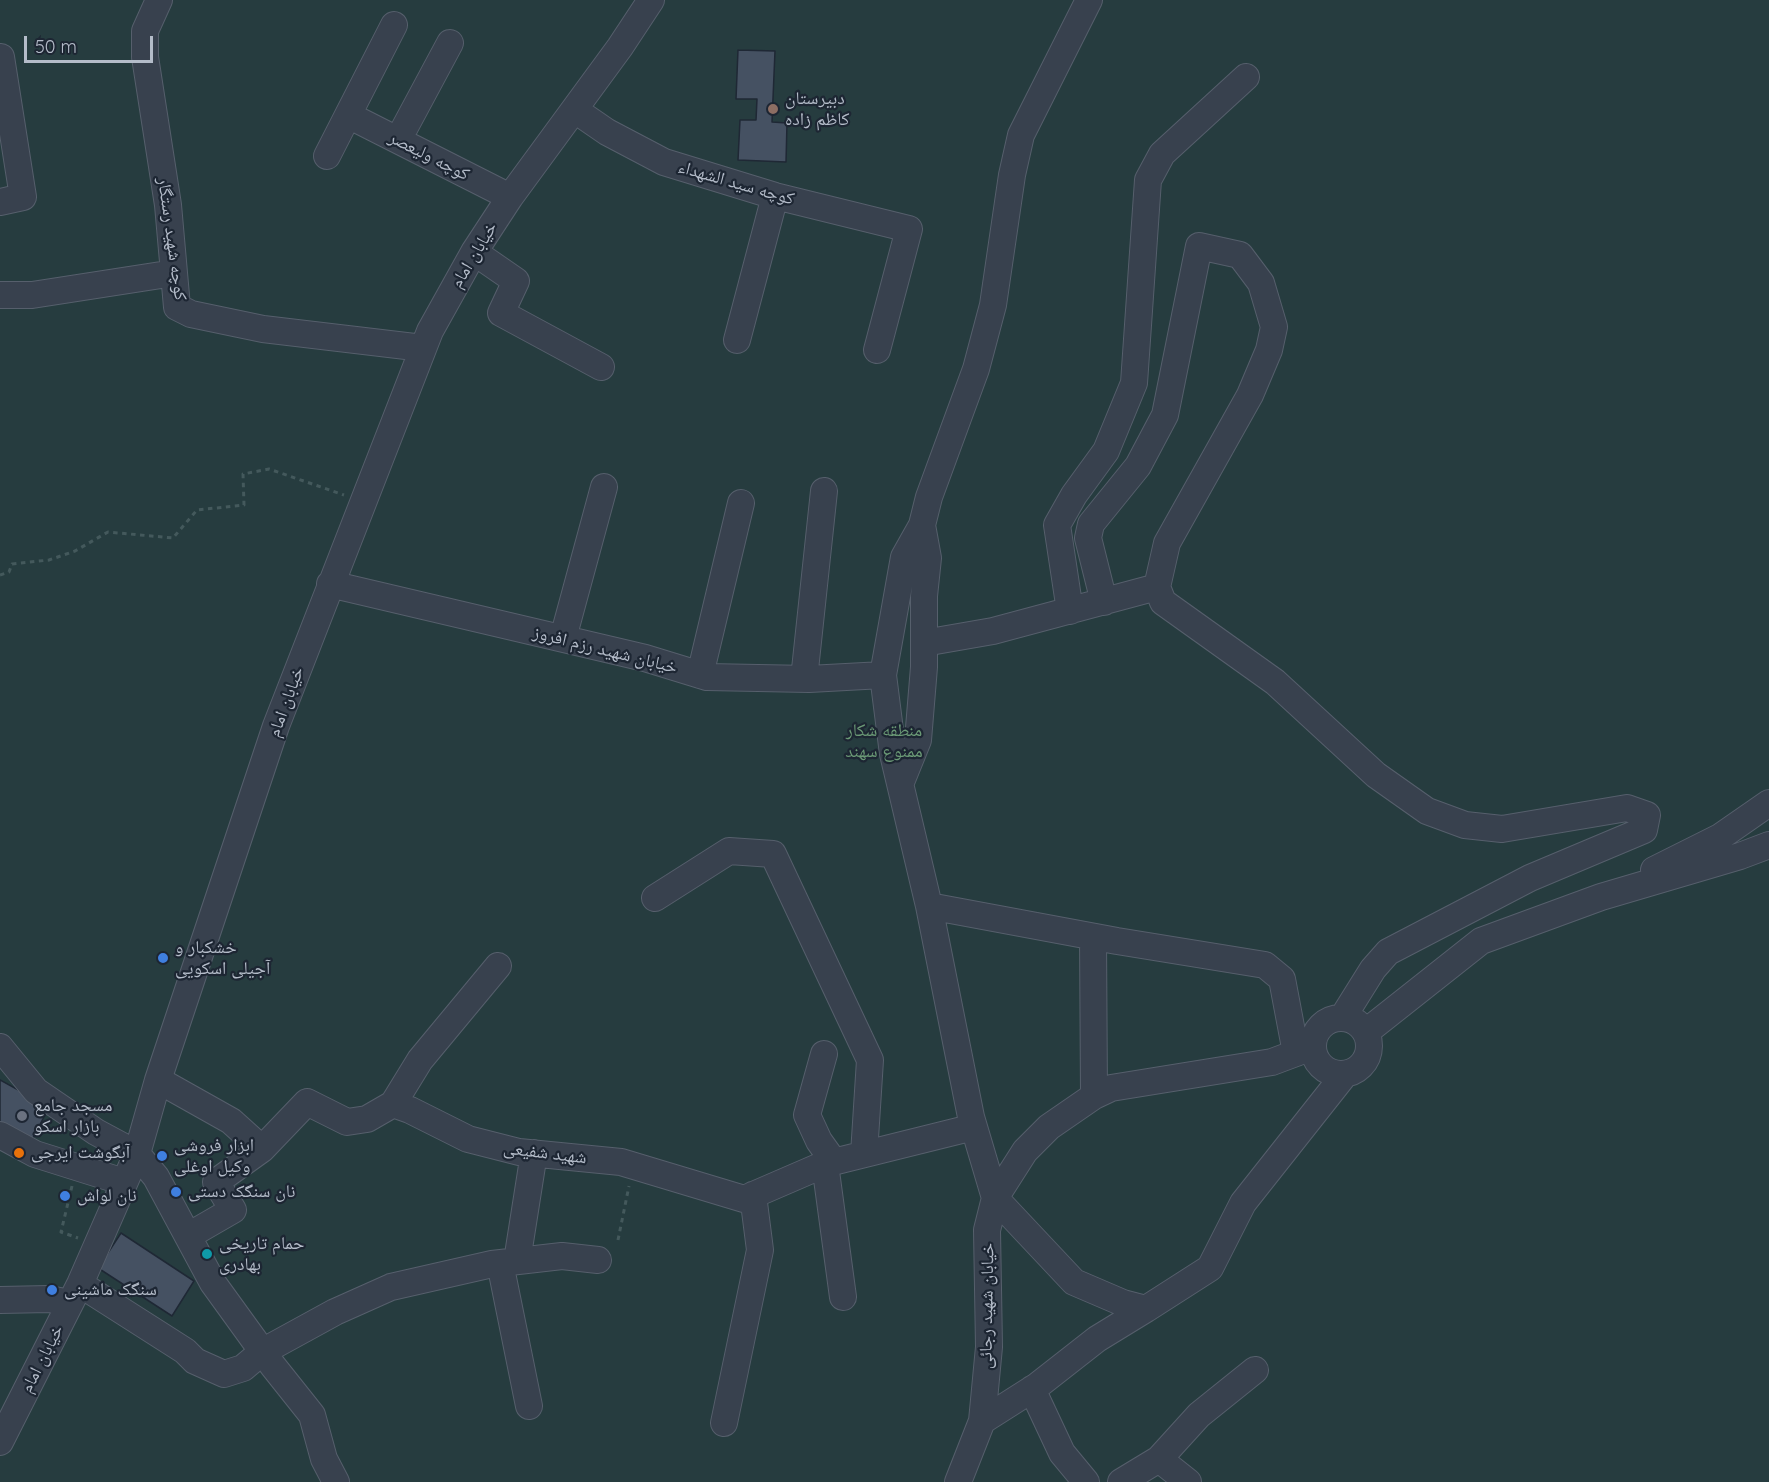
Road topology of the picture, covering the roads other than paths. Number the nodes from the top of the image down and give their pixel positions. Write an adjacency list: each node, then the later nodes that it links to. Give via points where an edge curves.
1 (159, 0): 16 (street, کوچه شهید رستگار, via 145,31 145,57 168,205)
2 (651, 0): 8 (street, خیابان امام)
3 (1089, 0): 25 (street, via 1021,135 993,305 976,369)
4 (394, 25): 9 (street)
5 (450, 43): 10 (street)
6 (1, 57): 14 (street, via 23,197)
7 (1246, 77): 29 (street, via 1162,154 1148,180 1134,383 1106,451 1057,525)
8 (575, 110): 12 (street, کوچه سید الشهداء, via 664,162); 13 (street, خیابان امام)
9 (348, 115): 10 (street, کوچه ولیعصر); 11 (street)
10 (398, 140): 13 (street, کوچه ولیعصر)
11 (327, 156)
12 (775, 196): 18 (street); 20 (street, کوچه سید الشهداء, via 909,229)
13 (510, 197): 15 (street, خیابان امام)
14 (0, 202)
15 (474, 252): 19 (street, خیابان امام); 21 (street, via 516,281 501,313)
16 (174, 273): 17 (street, via 32,295); 19 (street, کوچه شهید رستگار, via 177,307 191,314 263,328)
17 (0, 295)
18 (737, 340)
19 (423, 348): 26 (street, خیابان امام)
20 (878, 350)
21 (601, 367)
22 (604, 487): 30 (street)
23 (824, 491): 34 (street)
24 (741, 503): 32 (street)
25 (922, 525): 31 (street, via 928,558); 33 (street, via 904,557)
26 (330, 584): 30 (street, خیابان شهید رزم افروز); 49 (street, خیابان امام, via 276,726)
27 (1157, 587): 28 (street); 28 (street, via 1167,543 1250,395 1274,327 1261,283 1240,255 1199,246 1165,415 1138,466 1091,525 1088,538); 43 (street, via 1163,602 1275,682 1376,775 1427,812 1465,825 1502,829 1627,808 1647,815 1644,830 1530,878 1388,952)
28 (1104, 602): 29 (street)
29 (1070, 611): 31 (street, via 993,631)
30 (563, 638): 32 (street, خیابان شهید رزم افروز)
31 (924, 643): 35 (street, via 918,740)
32 (700, 675): 34 (street, خیابان شهید رزم افروز)
33 (883, 675): 34 (street, خیابان شهید رزم افروز); 35 (street, via 893,754)
34 (804, 679)
35 (901, 782): 40 (street)
36 (1769, 803): 38 (street, via 1720,837)
37 (1769, 845): 38 (street)
38 (1600, 897): 44 (street, via 1481,942)
39 (655, 898): 57 (street, via 729,851 773,854 870,1060)
40 (929, 906): 41 (street); 52 (street)
41 (1093, 937): 46 (street, via 1265,965 1282,979); 50 (street)
42 (498, 966): 51 (street, via 420,1060)
43 (1343, 1017): 44 (street, via 1360,1024); 46 (street, via 1325,1022)
44 (1366, 1032): 48 (street, via 1366,1059)
45 (0, 1047): 56 (street, via 36,1091 96,1132)
46 (1304, 1050): 48 (street, via 1326,1071); 50 (street, via 1272,1062 1111,1088)
47 (824, 1054): 58 (street, via 807,1115)
48 (1345, 1074): 68 (street, via 1243,1203 1210,1268)
49 (158, 1080): 54 (street, via 231,1121); 56 (street, خیابان امام)
50 (1094, 1095): 61 (street, via 1049,1127 1025,1151)
51 (393, 1104): 54 (street, via 367,1119 347,1122 307,1102); 55 (street, شهید شفیعی, via 468,1139)
52 (974, 1127): 57 (street, شهید شفیعی); 61 (street)
53 (0, 1135): 59 (street, via 36,1154)
54 (262, 1149): 62 (street, via 216,1182 233,1210)
55 (534, 1153): 60 (street, شهید شفیعی, via 621,1162 744,1199); 64 (street)
56 (137, 1154): 59 (street, خیابان امام); 62 (street, via 156,1177)
57 (864, 1154): 58 (street, شهید شفیعی)
58 (829, 1163): 60 (street, شهید شفیعی); 66 (street)
59 (124, 1182): 65 (street, خیابان امام)
60 (753, 1195): 74 (street, via 759,1250)
61 (995, 1198): 68 (street, via 1074,1282); 73 (street, خیابان شهید رجائی, via 987,1230 989,1347)
62 (188, 1236): 69 (street, via 213,1283)
63 (598, 1260): 64 (street, via 562,1256)
64 (508, 1262): 69 (street, via 391,1287); 72 (street)
65 (75, 1293): 67 (street, via 49,1299); 69 (street, via 224,1374 243,1368); 75 (street, خیابان امام)
66 (843, 1298)
67 (0, 1300)
68 (1146, 1309): 71 (street, via 1096,1339)
69 (262, 1352): 77 (street, via 312,1415 324,1459)
70 (1255, 1370): 76 (street, via 1199,1415)
71 (1032, 1389): 73 (street); 79 (street, via 1062,1453)
72 (529, 1406)
73 (982, 1421): 78 (street, خیابان شهید رجائی)
74 (724, 1423)
75 (0, 1442)
76 (1159, 1459): 80 (street); 81 (street)
77 (336, 1482)
78 (958, 1482)
79 (1086, 1482)
80 (1120, 1482)
81 (1188, 1482)

